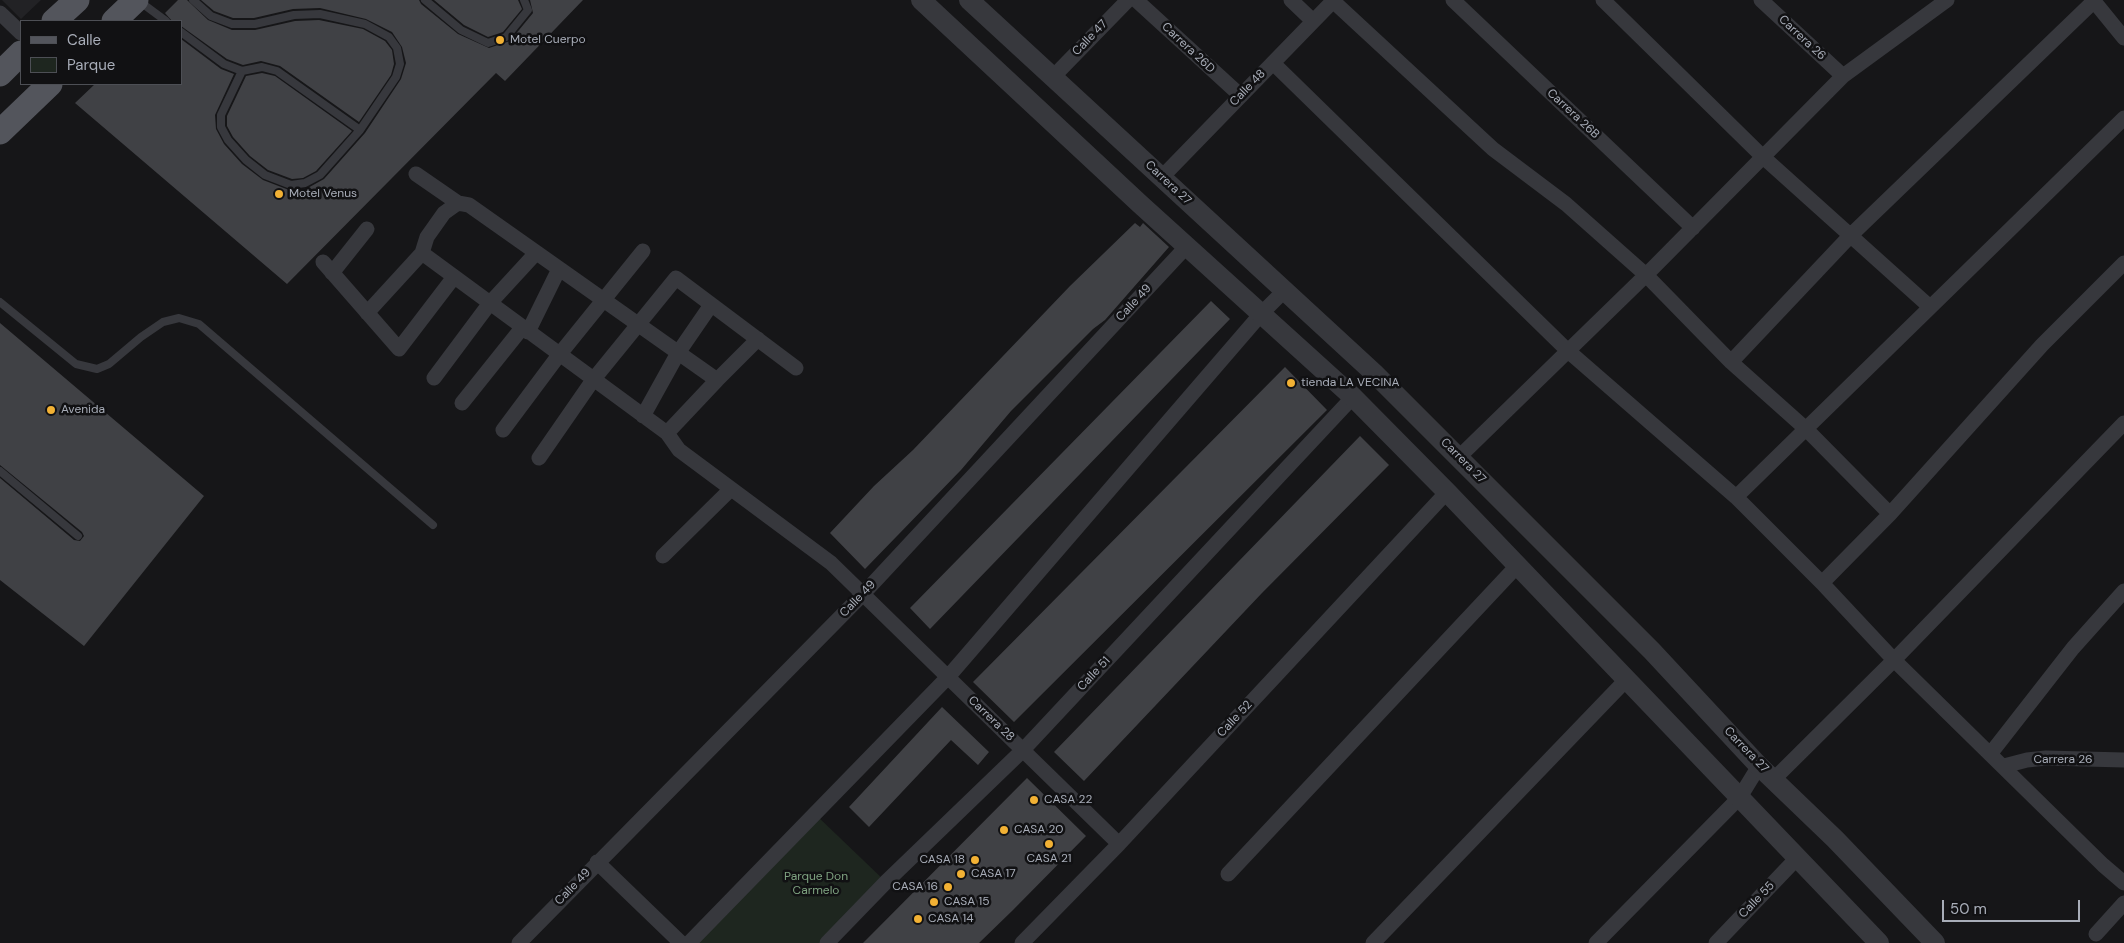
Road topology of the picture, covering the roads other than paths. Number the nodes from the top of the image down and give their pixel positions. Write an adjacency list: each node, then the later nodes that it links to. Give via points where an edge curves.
1 (77, 0): 18 (main road)
2 (137, 0): 19 (main road); 20 (lane)
3 (193, 0): 34 (lane, via 211,16 232,24 255,24 294,15 320,14 365,24 389,36 399,56 396,77)
4 (425, 0): 5 (lane, via 461,30 488,43 506,37 528,10)
5 (524, 0)
6 (920, 0): 43 (street)
7 (969, 0): 30 (street, Carrera 27)
8 (1128, 0): 30 (street, Calle 47)
9 (1136, 0): 32 (street, Carrera 26D)
10 (1291, 0): 21 (street)
11 (1334, 0): 21 (street, Calle 48); 49 (street, via 1493,149 1566,204)
12 (1453, 0): 40 (street, Carrera 26B)
13 (1603, 0): 36 (street)
14 (1762, 0): 29 (street, Carrera 26)
15 (1947, 0): 29 (street)
16 (2093, 0): 24 (street); 42 (street)
17 (0, 13): 22 (street)
18 (55, 20)
19 (115, 20)
20 (165, 20)
21 (1313, 21): 26 (street, Calle 48)
22 (20, 32)
23 (182, 33): 27 (lane, via 224,64)
24 (2124, 38)
25 (20, 54): 28 (main road)
26 (1273, 62): 32 (street, Calle 48); 62 (street)
27 (242, 71): 34 (lane, via 262,67 277,71); 34 (lane, via 221,115 221,127 246,160 265,174 291,185 305,183 320,175)
28 (0, 74)
29 (1844, 76): 36 (street)
30 (1053, 77): 38 (street, Carrera 27)
31 (49, 85): 35 (main road)
32 (1240, 96): 38 (street, Calle 48)
33 (2124, 118): 56 (street)
34 (360, 130)
35 (0, 132)
36 (1762, 156): 40 (street); 42 (street)
37 (416, 174): 39 (street)
38 (1162, 177): 51 (street, Carrera 27)
39 (458, 203): 45 (street, via 444,213); 46 (street, via 469,205)
40 (1693, 228): 49 (street)
41 (367, 229): 57 (street, via 328,267)
42 (1851, 235): 56 (street); 65 (street)
43 (1188, 246): 58 (street); 90 (street, Calle 49)
44 (643, 251): 52 (street)
45 (422, 253): 50 (street, Carrera 28); 57 (street)
46 (536, 253): 48 (street); 54 (street)
47 (2124, 263): 83 (street, via 2042,344)
48 (560, 269): 52 (street); 60 (street)
49 (1646, 275): 62 (street); 65 (street)
50 (454, 277): 54 (street, Carrera 28); 57 (street, via 399,349)
51 (1285, 290): 58 (street); 77 (street, Carrera 27)
52 (603, 300): 59 (street); 64 (street)
53 (0, 302): 84 (lane, via 76,364 97,369 109,364 163,322 179,318 199,324)
54 (490, 303): 60 (street, Carrera 28); 67 (street)
55 (711, 305): 59 (street, via 676,278); 61 (street); 63 (street)
56 (1930, 307): 74 (street)
57 (367, 313)
58 (1261, 314): 70 (street); 92 (street)
59 (638, 325): 63 (street); 68 (street)
60 (525, 330): 64 (street, Carrera 28); 71 (street)
61 (758, 339): 66 (street); 69 (street)
62 (1567, 350): 77 (street); 82 (street)
63 (678, 354): 69 (street); 72 (street)
64 (559, 355): 68 (street, Carrera 28); 75 (street)
65 (1731, 362): 74 (street)
66 (796, 368)
67 (434, 378)
68 (593, 380): 72 (street, Carrera 28); 78 (street)
69 (717, 380): 76 (street)
70 (1353, 398): 81 (street); 94 (street, Calle 51)
71 (462, 403)
72 (643, 416): 76 (street, Carrera 28)
73 (2124, 424): 91 (street)
74 (1806, 429): 82 (street); 83 (street)
75 (503, 430)
76 (667, 433): 80 (street, Carrera 28, via 679,450)
77 (1459, 457): 97 (street, Carrera 27, via 1652,651)
78 (538, 458)
79 (0, 471): 85 (lane)
80 (731, 489): 86 (street); 90 (street, Carrera 28, via 831,564)
81 (1447, 492): 87 (street); 101 (street, Calle 52)
82 (1736, 497): 88 (street)
83 (1890, 514): 88 (street)
84 (433, 524)
85 (78, 536)
86 (664, 556)
87 (1517, 566): 93 (street); 104 (street)
88 (1822, 583): 91 (street)
89 (2124, 591): 95 (street, via 2073,648)
90 (863, 594): 92 (street, Carrera 28); 103 (street, Calle 49)
91 (1894, 660): 95 (street); 99 (street)
92 (948, 677): 94 (street, Carrera 28); 110 (street)
93 (1626, 680): 100 (street); 113 (street)
94 (1023, 750): 101 (street, Carrera 28); 111 (street, Calle 51)
95 (1991, 753): 98 (street)
96 (2124, 760): 98 (street, Carrera 26, via 2046,758)
97 (1759, 766): 99 (street, Carrera 27); 100 (street)
98 (2004, 766): 105 (street)
99 (1774, 779): 117 (street, Carrera 27)
100 (1740, 798): 102 (street); 114 (street)
101 (1119, 844): 112 (street, Calle 52)
102 (1798, 857): 115 (street, Calle 55); 116 (street)
103 (597, 862): 108 (street, Calle 49); 109 (street)
104 (1228, 874)
105 (2124, 883)
106 (2124, 903): 107 (street)
107 (2096, 934)
108 (518, 943)
109 (681, 943)
110 (689, 943)
111 (827, 943)
112 (1022, 943)
113 (1373, 943)
114 (1596, 943)
115 (1716, 943)
116 (1879, 943)
117 (1936, 943)

